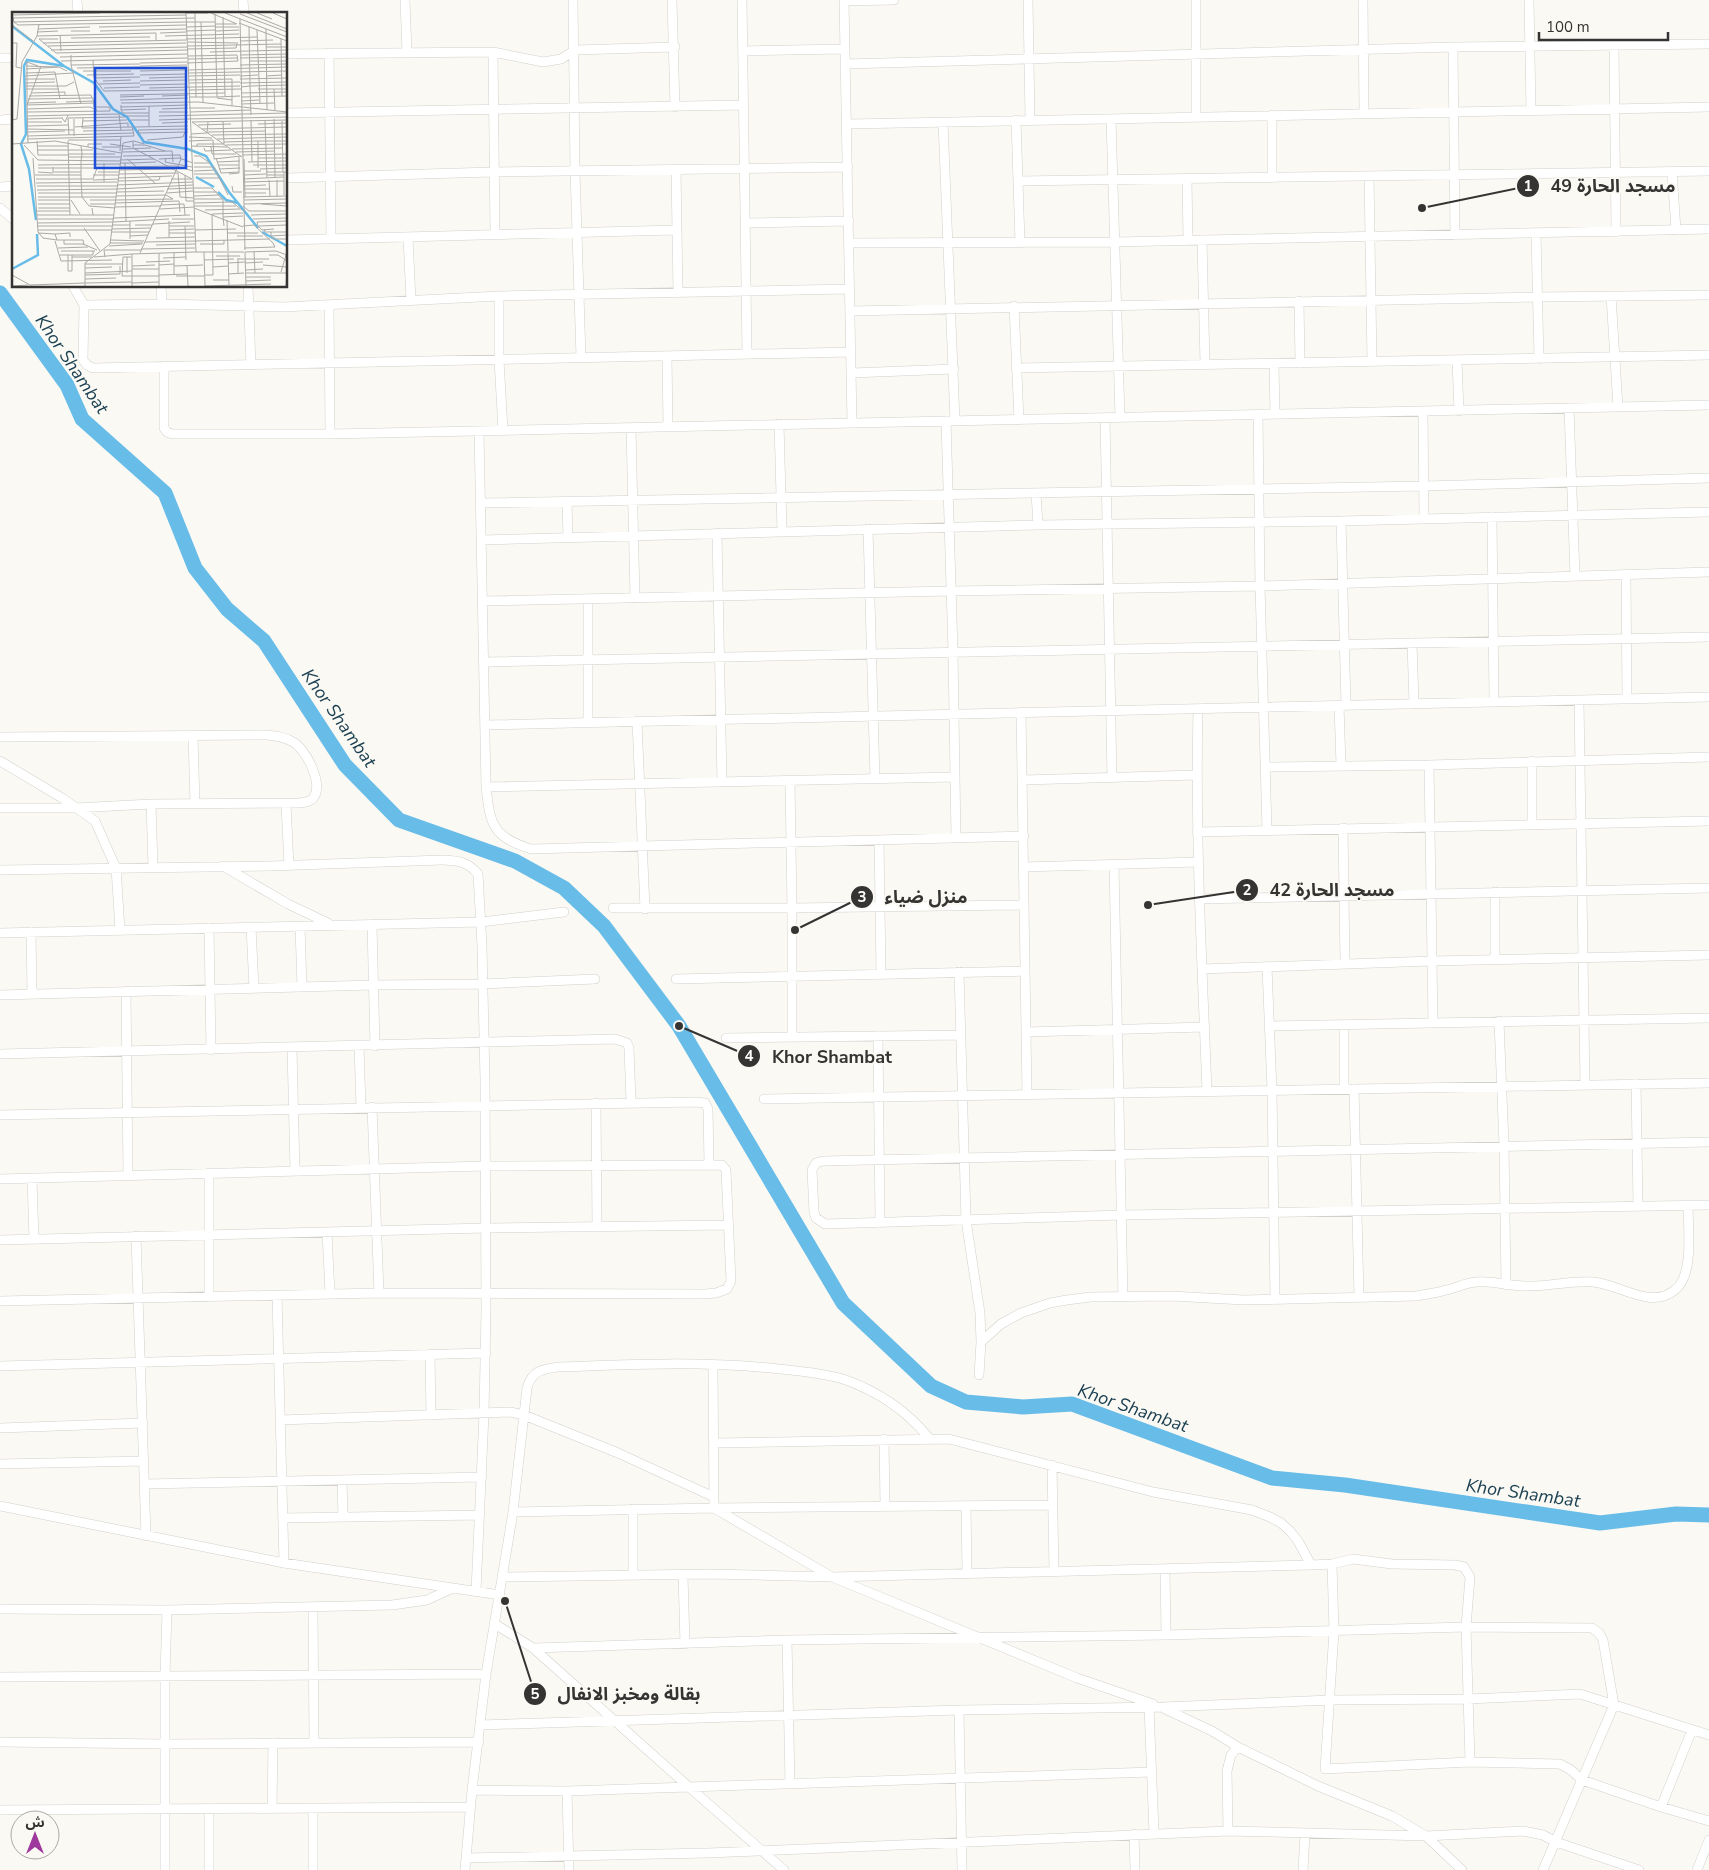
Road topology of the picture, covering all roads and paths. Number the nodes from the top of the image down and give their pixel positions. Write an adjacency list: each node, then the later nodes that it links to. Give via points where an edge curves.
1 (405, 0): 20 (street)
2 (573, 0): 18 (street)
3 (672, 0): 14 (street)
4 (742, 0): 19 (street)
5 (894, 0): 10 (street)
6 (1028, 0): 25 (street)
7 (1196, 0): 24 (street)
8 (1363, 0): 17 (street)
9 (1529, 0): 13 (street)
10 (844, 1): 16 (street)
11 (1709, 44): 12 (street)
12 (1614, 45): 13 (street); 30 (street)
13 (1530, 46): 15 (street); 32 (street)
14 (675, 47): 18 (street); 29 (street)
15 (1453, 47): 17 (street); 34 (street)
16 (844, 49): 19 (street); 26 (street)
17 (1364, 49): 24 (street); 37 (street)
18 (575, 50): 21 (street, via 561,59 543,62); 31 (street)
19 (744, 51): 27 (street)
20 (407, 52): 21 (street); 22 (street)
21 (493, 52): 33 (street)
22 (329, 53): 23 (street); 35 (street)
23 (288, 54)
24 (1196, 54): 25 (street); 39 (street)
25 (1029, 58): 26 (street); 42 (street)
26 (845, 64): 44 (street)
27 (744, 105): 29 (street); 45 (street)
28 (1709, 106): 30 (street)
29 (675, 107): 31 (street)
30 (1614, 108): 32 (street); 52 (street)
31 (574, 109): 33 (street); 48 (street)
32 (1531, 110): 34 (street)
33 (493, 111): 35 (street); 49 (street)
34 (1454, 111): 37 (street); 53 (street)
35 (330, 112): 36 (street); 55 (street)
36 (288, 113)
37 (1364, 113): 38 (street)
38 (1272, 115): 39 (street); 57 (street)
39 (1196, 117): 40 (street)
40 (1112, 119): 42 (street); 60 (street)
41 (1016, 120): 42 (street); 43 (street); 59 (street)
42 (1030, 120)
43 (943, 122): 44 (street); 81 (street)
44 (848, 124): 46 (street)
45 (746, 168): 46 (street); 47 (street); 64 (street)
46 (848, 168): 63 (street)
47 (676, 169): 48 (street); 66 (street)
48 (575, 171): 49 (street); 68 (street)
49 (494, 172): 55 (street); 71 (street)
50 (1672, 172): 51 (street); 52 (street); 67 (street)
51 (1709, 172)
52 (1615, 173): 53 (street); 69 (street)
53 (1454, 175): 54 (street); 72 (street)
54 (1368, 176): 57 (street); 74 (street)
55 (330, 177): 56 (street); 75 (street)
56 (288, 178)
57 (1272, 178): 58 (street)
58 (1187, 180): 60 (street); 78 (street)
59 (1018, 181): 60 (street); 82 (street)
60 (1114, 181): 79 (street)
61 (0, 208): 62 (street)
62 (12, 218)
63 (849, 221): 64 (street); 80 (street)
64 (746, 223): 88 (street)
65 (1709, 229): 67 (street)
66 (677, 230): 68 (street); 87 (street)
67 (1676, 230): 69 (street)
68 (577, 232): 71 (street); 89 (street)
69 (1616, 232): 70 (street)
70 (1536, 233): 72 (street); 93 (street)
71 (495, 234): 73 (street)
72 (1455, 235): 74 (street)
73 (408, 237): 75 (street); 95 (street)
74 (1370, 237): 77 (street); 94 (street)
75 (331, 239): 76 (street)
76 (288, 240)
77 (1202, 240): 78 (street); 97 (street)
78 (1188, 241): 79 (street)
79 (1116, 242): 82 (street); 99 (street)
80 (849, 243): 81 (street); 86 (street)
81 (948, 243): 82 (street); 104 (street)
82 (1020, 243)
83 (74, 288): 100 (street)
84 (161, 288): 98 (street)
85 (248, 288): 102 (street)
86 (850, 289): 88 (street); 105 (street)
87 (678, 292): 88 (street); 89 (street)
88 (746, 292): 107 (street)
89 (579, 295): 91 (street); 110 (street)
90 (1709, 295): 92 (street)
91 (499, 296): 95 (street); 113 (street)
92 (1611, 296): 93 (street); 111 (street)
93 (1538, 297): 94 (street); 112 (street)
94 (1371, 300): 96 (street); 115 (street)
95 (412, 301): 101 (street)
96 (1299, 301): 97 (street); 117 (street)
97 (1203, 303): 99 (street); 118 (street)
98 (162, 304): 100 (street); 102 (street)
99 (1118, 304): 103 (street); 122 (street)
100 (84, 305): 121 (street, via 83,352 87,365 93,368)
101 (329, 305): 102 (street); 116 (street)
102 (249, 306): 120 (street)
103 (1014, 306): 104 (street); 123 (street)
104 (952, 308): 105 (street); 124 (street)
105 (851, 310): 106 (street)
106 (851, 352): 107 (street); 125 (street)
107 (747, 354): 109 (street)
108 (1709, 355): 111 (street)
109 (667, 356): 110 (street); 139 (street)
110 (581, 357): 113 (street)
111 (1614, 358): 112 (street); 127 (street)
112 (1539, 359): 114 (street)
113 (499, 360): 116 (street); 141 (street)
114 (1457, 360): 115 (street); 130 (street)
115 (1372, 362): 117 (street)
116 (329, 363): 120 (street); 143 (street)
117 (1300, 363): 119 (street)
118 (1205, 364): 119 (street); 122 (street)
119 (1274, 364): 131 (street)
120 (251, 365): 121 (street)
121 (164, 366): 143 (street, via 164,428 167,432)
122 (1119, 366): 123 (street); 134 (street)
123 (1016, 368): 135 (street)
124 (954, 369): 125 (street); 136 (street)
125 (852, 373): 137 (street)
126 (1709, 404): 127 (street)
127 (1618, 407): 128 (street)
128 (1569, 408): 130 (street); 145 (street)
129 (1423, 411): 130 (street); 131 (street); 146 (street)
130 (1459, 411)
131 (1275, 414): 132 (street)
132 (1258, 415): 134 (street); 147 (street)
133 (1105, 418): 134 (street); 135 (street); 148 (street)
134 (1120, 418)
135 (1019, 420): 136 (street)
136 (951, 421): 137 (street); 150 (street)
137 (852, 423): 138 (street)
138 (780, 424): 139 (street); 151 (street)
139 (668, 427): 140 (street)
140 (631, 428): 141 (street); 152 (street)
141 (503, 430): 142 (street)
142 (479, 431): 143 (street); 154 (street)
143 (330, 434)
144 (1709, 478): 145 (street)
145 (1572, 481): 146 (street); 156 (street)
146 (1424, 486): 147 (street); 158 (street)
147 (1259, 489): 148 (street); 159 (street)
148 (1107, 492): 149 (street); 161 (street)
149 (1036, 493): 150 (street); 162 (street)
150 (948, 495): 151 (street); 163 (street)
151 (781, 498): 152 (street); 165 (street)
152 (633, 500): 153 (street); 167 (street)
153 (567, 501): 154 (street); 168 (street)
154 (480, 503): 169 (street)
155 (1709, 512): 156 (street)
156 (1573, 516): 157 (street); 172 (street)
157 (1492, 517): 158 (street); 173 (street)
158 (1424, 519): 160 (street)
159 (1259, 521): 160 (street); 161 (street); 175 (street)
160 (1341, 521): 174 (street)
161 (1107, 524): 162 (street); 176 (street)
162 (1038, 525): 163 (street)
163 (949, 527): 164 (street); 177 (street)
164 (868, 529): 165 (street); 178 (street)
165 (782, 531): 166 (street)
166 (717, 533): 167 (street); 179 (street)
167 (634, 536): 168 (street); 181 (street)
168 (568, 537): 169 (street)
169 (481, 540): 182 (street)
170 (1709, 572): 171 (street)
171 (1626, 575): 172 (street); 184 (street)
172 (1575, 576): 173 (street)
173 (1493, 578): 174 (street); 185 (street)
174 (1343, 584): 175 (street); 187 (street)
175 (1260, 586): 176 (street); 188 (street)
176 (1108, 589): 177 (street); 189 (street)
177 (951, 590): 178 (street); 190 (street)
178 (870, 592): 179 (street); 191 (street)
179 (719, 596): 181 (street); 192 (street)
180 (588, 598): 181 (street); 182 (street); 193 (street)
181 (634, 598)
182 (482, 601): 194 (street)
183 (1709, 637): 184 (street)
184 (1626, 639): 185 (street); 196 (street)
185 (1494, 642): 186 (street); 198 (street)
186 (1412, 643): 187 (street); 199 (street)
187 (1344, 644): 188 (street); 200 (street)
188 (1261, 646): 189 (street); 201 (street)
189 (1109, 648): 190 (street); 203 (street)
190 (953, 652): 191 (street); 205 (street)
191 (871, 654): 192 (street); 206 (street)
192 (720, 657): 193 (street); 207 (street)
193 (588, 660): 194 (street); 209 (street)
194 (484, 662): 210 (street)
195 (1709, 697): 196 (street)
196 (1627, 699): 197 (street)
197 (1579, 701): 198 (street); 214 (street)
198 (1494, 702): 199 (street)
199 (1414, 704): 200 (street)
200 (1343, 705): 201 (street); 217 (street)
201 (1264, 708): 202 (street); 219 (street)
202 (1198, 709): 203 (street); 220 (street)
203 (1111, 710): 204 (street); 222 (street)
204 (1022, 712): 205 (street); 224 (street)
205 (954, 714): 206 (street); 221 (street)
206 (873, 715): 207 (street); 223 (street)
207 (722, 719): 208 (street); 226 (street)
208 (637, 721): 209 (street); 227 (street)
209 (588, 722): 210 (street)
210 (485, 725): 228 (street)
211 (193, 737): 212 (street); 230 (street); 231 (street, via 266,735 294,742 312,765 315,795 309,801)
212 (0, 738)
213 (1709, 757): 214 (street)
214 (1580, 760): 216 (street); 235 (street)
215 (0, 761): 233 (street)
216 (1532, 761): 218 (street); 236 (street)
217 (1341, 765): 218 (street); 219 (street)
218 (1429, 765): 237 (street)
219 (1266, 767): 239 (street)
220 (1196, 775): 222 (street); 240 (street)
221 (955, 777): 223 (street); 242 (street)
222 (1112, 777): 224 (street)
223 (875, 779): 225 (street)
224 (1023, 780): 241 (street)
225 (790, 781): 226 (street); 244 (street)
226 (722, 782): 227 (street)
227 (639, 784): 228 (street); 245 (street)
228 (486, 787): 245 (street, via 492,822 498,832 512,843 531,849)
229 (152, 804): 230 (street); 233 (street); 250 (street)
230 (196, 804): 231 (street)
231 (286, 804): 249 (street)
232 (0, 808): 233 (street)
233 (75, 808): 252 (street, via 95,821)
234 (1709, 821): 235 (street)
235 (1580, 824): 236 (street); 256 (street)
236 (1532, 825): 237 (street)
237 (1430, 827): 238 (street); 257 (street)
238 (1342, 828): 239 (street); 258 (street)
239 (1267, 830): 240 (street)
240 (1197, 832): 246 (street)
241 (1024, 836): 242 (street); 251 (street)
242 (956, 838): 243 (street)
243 (879, 840): 244 (street); 261 (street)
244 (790, 842): 245 (street); 263 (street)
245 (642, 846): 264 (street)
246 (1198, 862): 247 (street); 259 (street)
247 (1114, 865): 251 (street); 303 (street)
248 (223, 866): 249 (street); 250 (street); 267 (street, via 288,904)
249 (289, 866): 266 (street, via 458,861 470,865 478,874)
250 (153, 867): 252 (street)
251 (1024, 867): 260 (street)
252 (116, 868): 253 (street); 272 (street)
253 (0, 870)
254 (1709, 888): 256 (street)
255 (1495, 892): 256 (street); 257 (street); 277 (street)
256 (1582, 892): 276 (street)
257 (1432, 894): 258 (street); 278 (street)
258 (1343, 897): 259 (street); 279 (street)
259 (1199, 899): 281 (street)
260 (1024, 905): 261 (street); 282 (street)
261 (880, 907): 263 (street); 284 (street)
262 (613, 908): 264 (street)
263 (792, 908): 264 (street); 285 (street)
264 (645, 909)
265 (564, 912): 266 (street)
266 (481, 922): 268 (street); 288 (street)
267 (333, 925): 268 (street); 269 (street)
268 (372, 925): 289 (street)
269 (300, 926): 270 (street); 290 (street)
270 (251, 927): 271 (street); 291 (street)
271 (209, 928): 272 (street); 292 (street)
272 (120, 930): 273 (street)
273 (31, 932): 274 (street); 294 (street)
274 (0, 933)
275 (1709, 955): 276 (street)
276 (1582, 958): 277 (street); 297 (street)
277 (1495, 959): 278 (street)
278 (1432, 961): 279 (street); 299 (street)
279 (1345, 963): 280 (street)
280 (1267, 967): 281 (street); 301 (street)
281 (1202, 970): 302 (street)
282 (1024, 971): 283 (street); 304 (street)
283 (959, 972): 284 (street); 305 (street)
284 (881, 974): 285 (street)
285 (792, 975): 287 (street); 308 (street)
286 (595, 979): 288 (street)
287 (676, 979)
288 (482, 984): 289 (street); 309 (street)
289 (374, 985): 290 (street); 311 (street)
290 (302, 987): 291 (street)
291 (254, 988): 292 (street)
292 (210, 989): 293 (street); 313 (street)
293 (126, 991): 294 (street); 314 (street)
294 (32, 994): 295 (street)
295 (0, 995)
296 (1709, 1018): 297 (street)
297 (1583, 1020): 298 (street); 318 (street)
298 (1499, 1021): 299 (street); 319 (street)
299 (1433, 1023): 300 (street)
300 (1344, 1025): 301 (street); 320 (street)
301 (1270, 1026): 321 (street)
302 (1205, 1027): 303 (street); 322 (street)
303 (1118, 1029): 304 (street); 323 (street)
304 (1026, 1032): 324 (street)
305 (961, 1034): 306 (street); 325 (street)
306 (878, 1036): 308 (street); 326 (street)
307 (726, 1038): 308 (street)
308 (792, 1038)
309 (484, 1044): 311 (street); 328 (street, via 622,1040 629,1048); 330 (street)
310 (359, 1046): 311 (street); 312 (street); 331 (street)
311 (375, 1046)
312 (292, 1048): 313 (street); 333 (street)
313 (211, 1050): 314 (street)
314 (126, 1051): 315 (street); 334 (street)
315 (0, 1054)
316 (1709, 1083): 317 (street)
317 (1636, 1084): 318 (street); 337 (street)
318 (1585, 1085): 319 (street)
319 (1502, 1086): 320 (street); 338 (street)
320 (1349, 1089): 321 (street); 339 (street)
321 (1272, 1090): 322 (street); 340 (street)
322 (1207, 1091): 323 (street)
323 (1119, 1092): 324 (street); 341 (street)
324 (1027, 1094): 325 (street)
325 (962, 1095): 326 (street); 342 (street)
326 (879, 1096): 327 (street); 343 (street)
327 (764, 1099)
328 (631, 1102): 329 (street); 344 (street, via 705,1103 708,1109)
329 (596, 1103): 330 (street); 345 (street)
330 (485, 1105): 332 (street); 346 (street)
331 (361, 1107): 332 (street); 333 (street)
332 (372, 1107): 347 (street)
333 (294, 1109): 334 (street); 348 (street)
334 (127, 1113): 335 (street); 350 (street)
335 (0, 1116)
336 (1709, 1142): 337 (street)
337 (1637, 1144): 338 (street); 353 (street)
338 (1504, 1145): 339 (street); 356 (street)
339 (1355, 1149): 340 (street); 357 (street)
340 (1273, 1152): 341 (street); 358 (street)
341 (1120, 1155): 342 (street); 359 (street)
342 (963, 1158): 343 (street); 360 (street)
343 (880, 1160): 361 (street); 361 (street, via 818,1162 812,1170 814,1212 820,1222)
344 (709, 1164): 345 (street); 362 (street, via 722,1165 726,1170)
345 (597, 1165): 346 (street); 363 (street)
346 (485, 1166): 347 (street); 364 (street)
347 (375, 1168): 348 (street); 365 (street)
348 (295, 1171): 349 (street)
349 (209, 1173): 350 (street); 367 (street)
350 (128, 1176): 352 (street)
351 (0, 1179): 352 (street)
352 (32, 1179): 369 (street)
353 (1638, 1205): 354 (street); 356 (street)
354 (1688, 1205): 355 (street); 371 (street, via 1688,1264 1678,1289 1668,1295 1644,1297 1593,1282 1552,1286)
355 (1709, 1205)
356 (1506, 1208): 357 (street); 371 (street)
357 (1356, 1211): 358 (street); 377 (street)
358 (1274, 1212): 359 (street); 381 (street)
359 (1122, 1215): 360 (street); 376 (street)
360 (966, 1220): 361 (street); 382 (street, via 979,1305)
361 (880, 1223)
362 (728, 1225): 363 (street); 373 (street, via 731,1281 727,1289 716,1293)
363 (598, 1227): 364 (street)
364 (486, 1228): 365 (street); 373 (street)
365 (377, 1231): 366 (street); 372 (street)
366 (327, 1232): 367 (street); 374 (street)
367 (209, 1235): 368 (street); 378 (street)
368 (136, 1236): 369 (street); 379 (street)
369 (34, 1239): 370 (street)
370 (0, 1240)
371 (1506, 1285): 377 (street, via 1485,1281 1416,1296)
372 (379, 1293): 373 (street); 374 (street)
373 (486, 1293): 383 (street)
374 (330, 1294): 375 (street)
375 (277, 1296): 378 (street); 385 (street)
376 (1122, 1296): 381 (street); 382 (street, via 1067,1300 1032,1309 1001,1324)
377 (1359, 1296): 381 (street)
378 (210, 1297): 379 (street)
379 (139, 1298): 380 (street); 386 (street)
380 (0, 1300)
381 (1276, 1300)
382 (981, 1342): 389 (street)
383 (486, 1353): 384 (street); 390 (street)
384 (430, 1354): 385 (street); 392 (street)
385 (278, 1358): 386 (street); 393 (street)
386 (141, 1361): 388 (street); 394 (street)
387 (713, 1364): 391 (street, via 546,1369 536,1372 530,1380); 396 (street, via 786,1370 844,1380 885,1398 914,1420); 398 (street)
388 (0, 1366)
389 (979, 1375)
390 (484, 1414): 391 (street, via 510,1412); 392 (street); 402 (street)
391 (524, 1415): 406 (street); 413 (street)
392 (431, 1416): 393 (street)
393 (280, 1420): 404 (street)
394 (143, 1423): 395 (street); 399 (street)
395 (0, 1428)
396 (929, 1438): 397 (street); 401 (street, via 949,1439)
397 (884, 1439): 398 (street); 409 (street)
398 (713, 1443): 406 (street)
399 (144, 1461): 400 (street); 405 (street)
400 (0, 1464)
401 (1052, 1465): 407 (street); 420 (street, via 1153,1492 1236,1507 1270,1517 1290,1531)
402 (482, 1477): 403 (street); 414 (street)
403 (342, 1480): 404 (street); 415 (street)
404 (282, 1481): 405 (street); 416 (street)
405 (145, 1484): 417 (street)
406 (714, 1497): 411 (street)
407 (1052, 1504): 410 (street); 422 (street)
408 (0, 1506): 417 (street)
409 (885, 1506): 410 (street); 411 (street)
410 (966, 1506): 423 (street)
411 (714, 1508): 412 (street); 427 (street)
412 (633, 1509): 413 (street); 425 (street)
413 (513, 1512): 426 (street)
414 (480, 1514): 415 (street); 429 (street)
415 (343, 1517): 416 (street)
416 (283, 1518): 418 (street)
417 (146, 1536): 418 (street)
418 (284, 1563): 428 (street)
419 (1332, 1564): 420 (street); 435 (street, via 1346,1559 1363,1559 1392,1564 1464,1567 1470,1577); 436 (street)
420 (1311, 1565): 421 (street)
421 (1165, 1569): 422 (street); 437 (street)
422 (1054, 1571): 423 (street)
423 (967, 1573): 427 (street)
424 (684, 1575): 425 (street); 427 (street); 440 (street)
425 (633, 1576): 426 (street)
426 (503, 1577): 430 (street)
427 (832, 1577): 438 (street)
428 (454, 1588): 429 (street); 431 (street, via 409,1604)
429 (476, 1592): 430 (street)
430 (500, 1595): 434 (street)
431 (313, 1608): 433 (street); 443 (street)
432 (0, 1609): 433 (street)
433 (167, 1610): 445 (street)
434 (495, 1624): 441 (street); 442 (street)
435 (1466, 1627): 436 (street); 446 (street); 448 (street, via 1592,1628 1603,1640)
436 (1334, 1631): 437 (street); 447 (street)
437 (1166, 1635): 438 (street)
438 (977, 1638): 439 (street); 450 (street, via 1077,1678)
439 (787, 1640): 440 (street); 452 (street)
440 (685, 1644): 441 (street)
441 (533, 1648): 453 (street)
442 (486, 1674): 443 (street); 454 (street)
443 (313, 1676): 445 (street); 460 (street)
444 (0, 1677): 445 (street)
445 (165, 1677): 461 (street)
446 (1467, 1699): 447 (street); 448 (street, via 1580,1694); 463 (street)
447 (1331, 1700): 450 (street); 464 (street)
448 (1614, 1705): 455 (street); 467 (street)
449 (1149, 1707): 450 (street); 451 (street); 465 (street)
450 (1163, 1707): 462 (street)
451 (959, 1710): 452 (street); 466 (street)
452 (790, 1715): 453 (street); 468 (street)
453 (613, 1720): 454 (street); 469 (street)
454 (480, 1725): 458 (street)
455 (1692, 1730): 456 (street); 473 (street)
456 (1709, 1735)
457 (0, 1742): 461 (street)
458 (479, 1742): 460 (street); 471 (street)
459 (273, 1743): 460 (street); 461 (street); 475 (street)
460 (314, 1743)
461 (165, 1744): 478 (street)
462 (1238, 1747): 470 (street); 481 (street, via 1231,1755 1227,1771)
463 (1470, 1762): 464 (street); 467 (street, via 1560,1764)
464 (1325, 1768): 470 (street)
465 (1152, 1772): 466 (street); 482 (street)
466 (961, 1777): 468 (street); 487 (street)
467 (1582, 1780): 473 (street); 488 (street)
468 (790, 1783): 469 (street)
469 (689, 1786): 472 (street); 489 (street)
470 (1318, 1786): 485 (street, via 1392,1816)
471 (472, 1790): 472 (street); 474 (street)
472 (567, 1791): 490 (street)
473 (1661, 1807): 480 (street)
474 (470, 1808): 476 (street); 491 (street)
475 (272, 1809): 476 (street); 479 (street)
476 (313, 1809): 494 (street)
477 (0, 1810): 478 (street)
478 (166, 1810): 479 (street); 492 (street)
479 (209, 1810): 493 (street)
480 (1709, 1821)
481 (1228, 1831): 482 (street); 484 (street)
482 (1154, 1833): 483 (street)
483 (1134, 1834): 487 (street); 499 (street)
484 (1305, 1834): 485 (street); 500 (street)
485 (1426, 1836): 488 (street, via 1523,1831); 501 (street)
486 (1709, 1840): 504 (street)
487 (961, 1841): 489 (street); 498 (street)
488 (1556, 1842): 502 (street); 503 (street)
489 (760, 1850): 490 (street); 497 (street)
490 (568, 1856): 491 (street); 496 (street)
491 (466, 1858): 495 (street)
492 (165, 1870)
493 (209, 1870)
494 (313, 1870)
495 (465, 1870)
496 (569, 1870)
497 (784, 1870)
498 (962, 1870)
499 (1135, 1870)
500 (1303, 1870)
501 (1462, 1870)
502 (1543, 1870)
503 (1639, 1870)
504 (1697, 1870)

